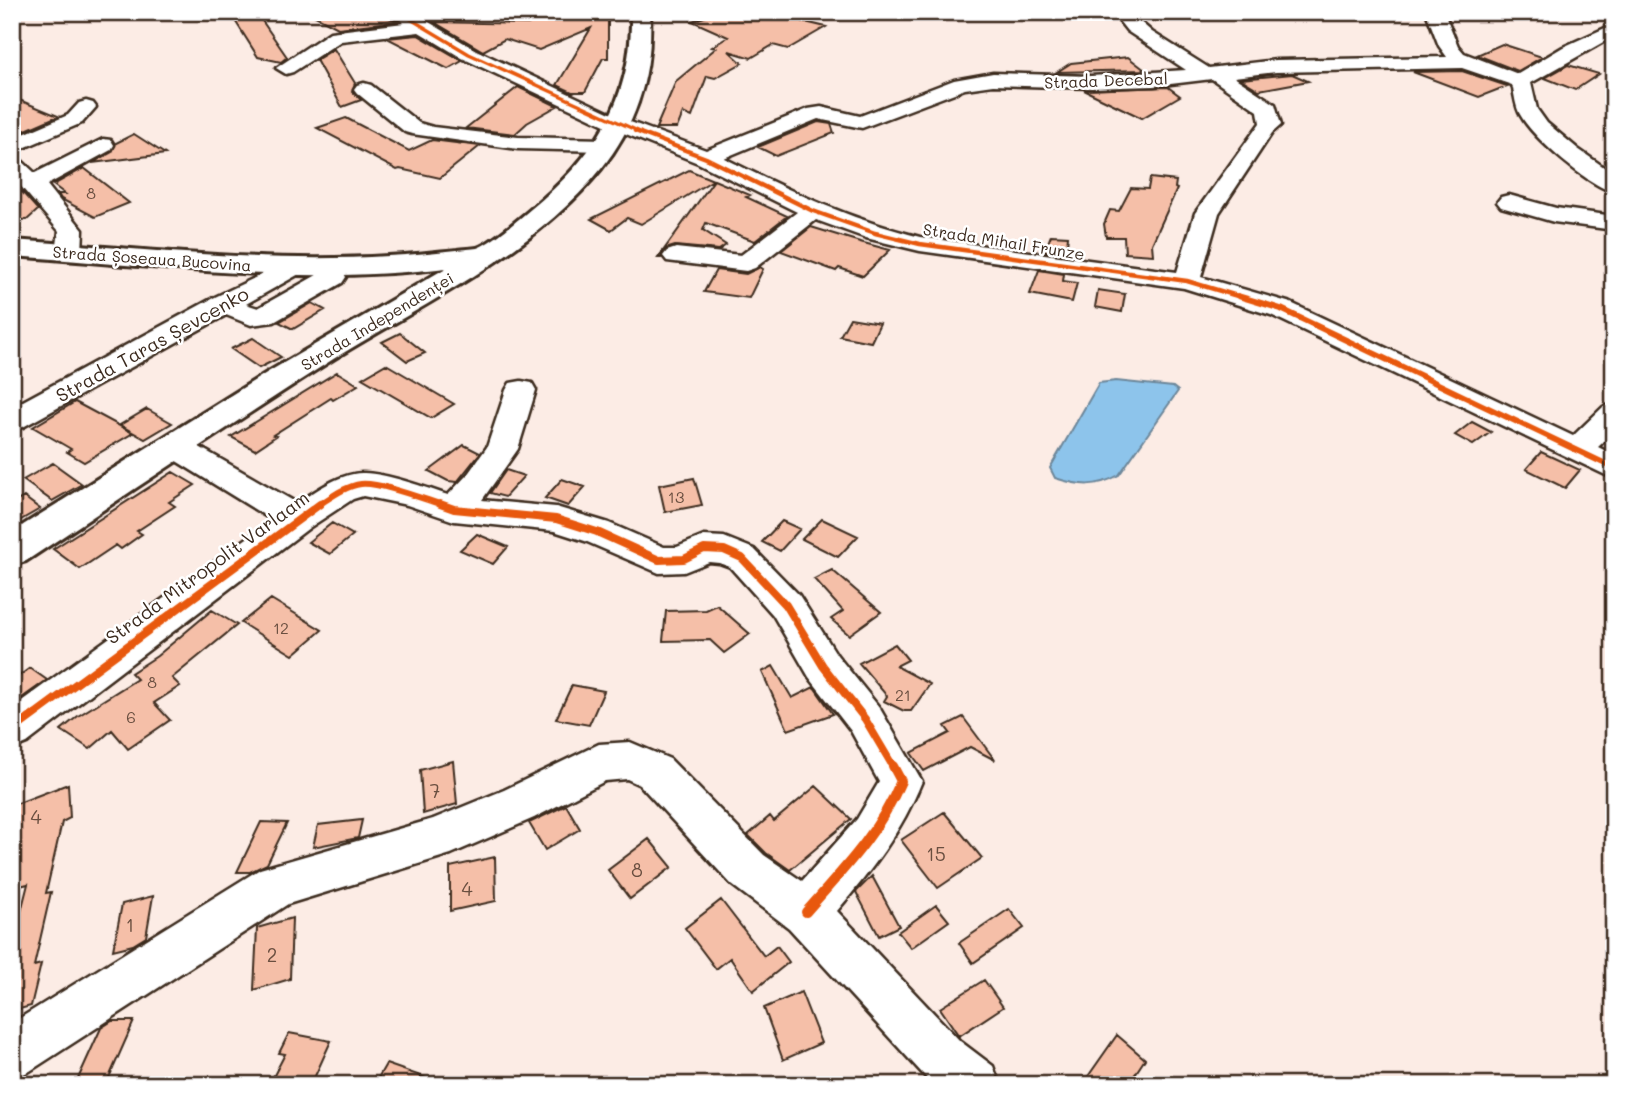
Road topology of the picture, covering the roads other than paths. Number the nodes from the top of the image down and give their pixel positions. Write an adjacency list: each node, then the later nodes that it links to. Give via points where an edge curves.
1 (188, 12): 2 (street)
2 (240, 12)
3 (399, 12): 7 (street, Strada Mihail Frunze)
4 (640, 12): 15 (main road, Strada Independenței, via 640,69 632,97)
5 (1120, 12): 11 (street, via 1135,29)
6 (1436, 12): 9 (street, via 1446,43)
7 (421, 26): 10 (street, via 336,36); 15 (street, Strada Mihail Frunze)
8 (1614, 29): 12 (street)
9 (1464, 62): 11 (street, Strada Decebal, via 1276,66); 12 (street, Strada Decebal)
10 (286, 68)
11 (1211, 74): 18 (street, Strada Decebal, via 1091,82 976,80 862,122 815,113); 31 (street, via 1268,108 1271,125 1207,213)
12 (1520, 81): 21 (street, via 1532,118)
13 (364, 89): 15 (street, via 412,128 433,133 547,145)
14 (86, 107): 17 (street, via 75,120)
15 (611, 135): 18 (street, Strada Mihail Frunze); 27 (main road, Strada Independenței, via 579,180 550,208)
16 (103, 145): 20 (street)
17 (12, 147)
18 (705, 158): 23 (street, Strada Mihail Frunze)
19 (12, 164): 20 (street)
20 (33, 183): 26 (street, via 71,230)
21 (1614, 185)
22 (1508, 202): 24 (street, via 1554,215)
23 (813, 211): 28 (street, via 746,263); 31 (street, Strada Mihail Frunze, via 920,244)
24 (1614, 223)
25 (12, 248): 26 (main road, Strada Șoseaua Bucovina)
26 (69, 252): 29 (main road, Strada Șoseaua Bucovina)
27 (484, 254): 29 (main road, Strada Șoseaua Bucovina, via 382,267); 33 (main road, Strada Independenței)
28 (676, 257)
29 (292, 268): 30 (main road, Strada Șoseaua Bucovina); 32 (street, Strada Taras Șevcenko)
30 (333, 277): 32 (street, via 264,316 251,317); 33 (main road, Strada Șoseaua Bucovina, via 353,284 365,295 372,306)
31 (1187, 281): 38 (street, Strada Mihail Frunze, via 1281,309)
32 (225, 303): 36 (street, Strada Taras Șevcenko)
33 (370, 324): 37 (main road, Strada Independenței)
34 (521, 390): 40 (street, via 502,449)
35 (1614, 414): 38 (street)
36 (12, 420)
37 (176, 447): 41 (street); 42 (main road, Strada Independenței)
38 (1577, 450): 39 (street, Strada Mihail Frunze)
39 (1614, 468)
40 (454, 509): 41 (street, Strada Mitropolit Varlaam, via 362,484 341,491); 44 (street, Strada Mitropolit Varlaam, via 556,519 659,560 724,550 742,558 786,605 822,666 865,719 901,781 894,803)
41 (297, 519): 43 (street, Strada Mitropolit Varlaam)
42 (12, 551)
43 (12, 731)
44 (806, 912): 45 (street, via 748,870 655,772 630,760 599,763 519,804 435,839 276,885); 46 (street, via 942,1059)
45 (12, 1053)
46 (974, 1085)

